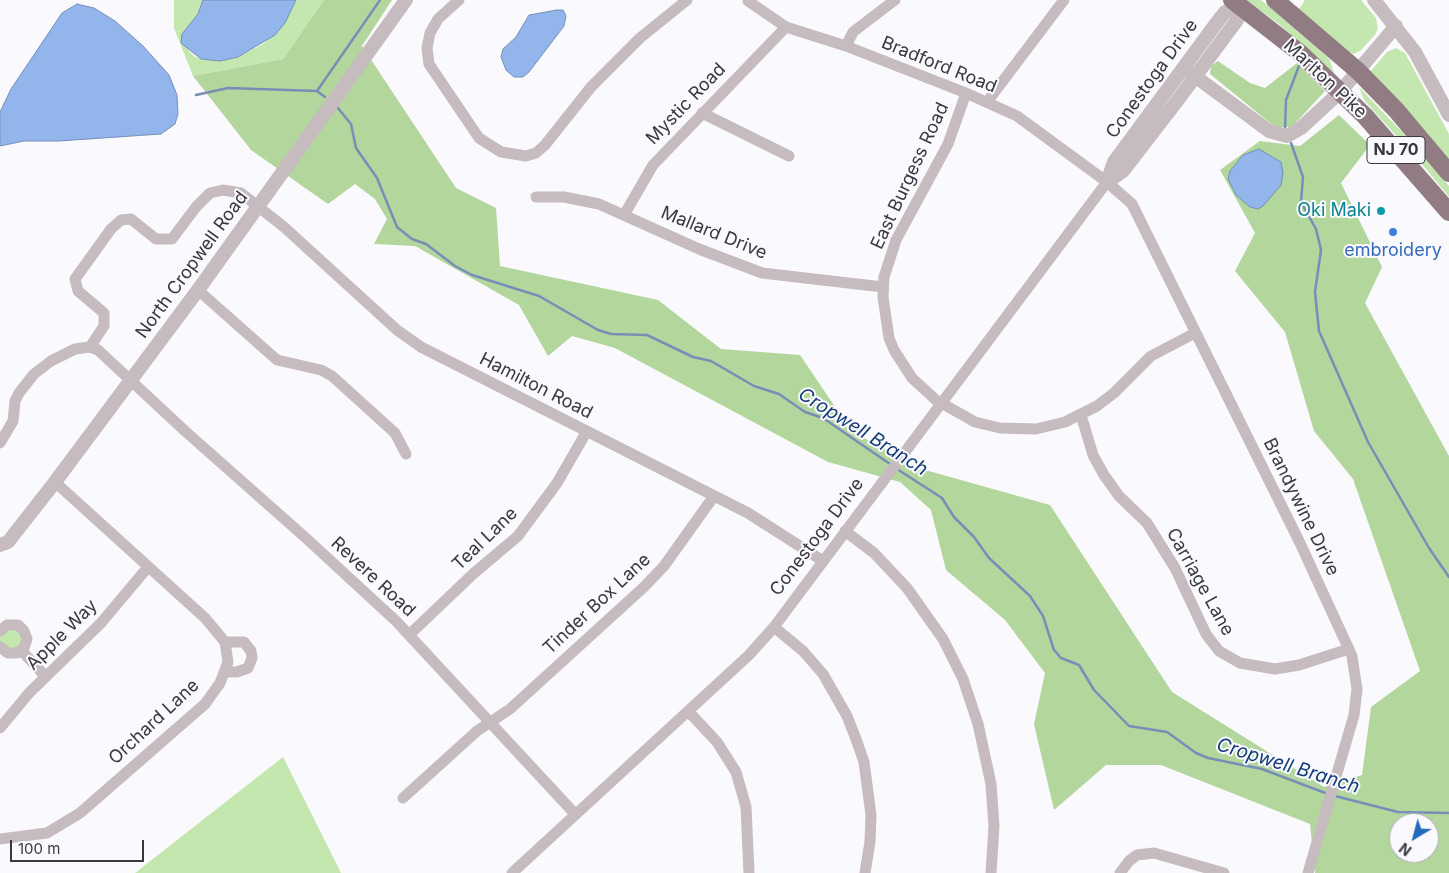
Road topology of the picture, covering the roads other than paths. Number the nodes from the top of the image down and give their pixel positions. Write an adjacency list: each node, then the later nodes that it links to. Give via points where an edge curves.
1 (406, 0): 24 (street, North Cropwell Road)
2 (459, 0): 3 (street, via 438,19 430,33 427,48 429,64 479,138 500,152 526,156 544,145 591,87 640,38)
3 (687, 0)
4 (895, 0): 12 (street, via 853,32)
5 (1064, 0): 17 (street)
6 (1275, 0): 13 (highway, Marlton Pike / NJ 70)
7 (1374, 0): 10 (street)
8 (748, 1): 11 (street, Bradford Road)
9 (1236, 5): 14 (street, Conestoga Drive, via 1237,20); 15 (highway, Marlton Pike / NJ 70, via 1300,53)
10 (1396, 26): 13 (street); 19 (street, via 1415,52)
11 (786, 27): 12 (street, Bradford Road); 18 (street, Mystic Road)
12 (846, 46): 16 (street, Bradford Road)
13 (1358, 71): 15 (street); 21 (highway, Marlton Pike / NJ 70, via 1396,110)
14 (1190, 72): 15 (street, via 1269,130 1281,135 1296,132); 22 (street, Conestoga Drive, via 1124,171)
15 (1340, 92): 25 (highway, Marlton Pike / NJ 70, via 1390,142)
16 (966, 93): 17 (street, Bradford Road); 27 (street, East Burgess Road, via 948,144 896,240)
17 (987, 102): 22 (street, Bradford Road, via 1017,116)
18 (702, 113): 20 (street); 26 (street, Mystic Road, via 653,165)
19 (1449, 116)
20 (790, 156)
21 (1449, 174)
22 (1107, 182): 29 (street, Brandywine Drive, via 1132,204); 32 (street, Conestoga Drive)
23 (536, 197): 26 (street, Mallard Drive, via 575,199 599,204)
24 (257, 207): 28 (street, North Cropwell Road); 30 (street, Hamilton Road, via 241,193 217,190 201,201 172,239 156,239 131,219 116,224 75,279 78,291 104,313 104,326); 34 (street, Hamilton Road, via 284,227 397,330 421,347)
25 (1449, 212)
26 (624, 215): 27 (street, Mallard Drive, via 698,249 762,273)
27 (883, 287): 32 (street, East Burgess Road, via 888,331 894,350 912,378)
28 (198, 290): 31 (street, North Cropwell Road); 36 (street, via 277,360 332,376 395,433)
29 (1195, 333): 33 (street, East Burgess Road, via 1151,356 1114,393); 48 (street, Brandywine Drive)
30 (90, 347): 31 (street, Revere Road, via 98,350); 35 (street, via 69,352 34,374 15,401 13,421)
31 (131, 381): 37 (street, North Cropwell Road); 45 (street, Revere Road, via 358,585)
32 (941, 402): 33 (street, East Burgess Road, via 970,420 1019,430 1045,427); 39 (street, Conestoga Drive)
33 (1081, 415): 48 (street, Carriage Lane, via 1104,475 1119,496 1147,523 1175,568 1206,634 1219,651 1240,663 1275,669)
34 (587, 431): 38 (street, Hamilton Road); 45 (street, Teal Lane, via 557,483 518,536)
35 (0, 443)
36 (406, 454)
37 (55, 482): 40 (street, North Cropwell Road, via 8,542); 42 (street)
38 (714, 496): 41 (street, Hamilton Road, via 776,529); 53 (street, Tinder Box Lane, via 664,566 644,587 510,710)
39 (845, 531): 41 (street, Conestoga Drive); 61 (street, via 874,553 908,588 943,639 963,679 978,724 991,784 994,841)
40 (0, 545)
41 (823, 561): 43 (street, Conestoga Drive)
42 (148, 567): 46 (street, via 187,600); 51 (street, Apple Way, via 92,633)
43 (774, 627): 52 (street, Conestoga Drive); 60 (street, via 803,651 823,674 856,739 865,769 871,815)
44 (0, 631): 49 (street, via 12,624 23,629 27,641)
45 (409, 635): 53 (street, Revere Road)
46 (225, 642): 50 (street, Orchard Lane, via 228,652); 50 (street, via 244,642 252,658 248,668)
47 (0, 647): 49 (street, via 9,653)
48 (1349, 649): 64 (street, Brandywine Drive, via 1356,679 1356,707)
49 (21, 650): 51 (street)
50 (225, 672): 57 (street, Orchard Lane, via 205,704 69,821 47,833)
51 (46, 677): 54 (street, Apple Way)
52 (688, 712): 56 (street, Conestoga Drive); 59 (street, via 717,742 736,772 746,808)
53 (489, 722): 55 (street, Tinder Box Lane); 56 (street, Revere Road)
54 (0, 728)
55 (403, 798)
56 (575, 814): 58 (street, Conestoga Drive)
57 (0, 839)
58 (512, 873)
59 (749, 873)
60 (865, 873)
61 (991, 873)
62 (1120, 873): 63 (street, via 1137,855 1154,853)
63 (1224, 873)
64 (1308, 873)

